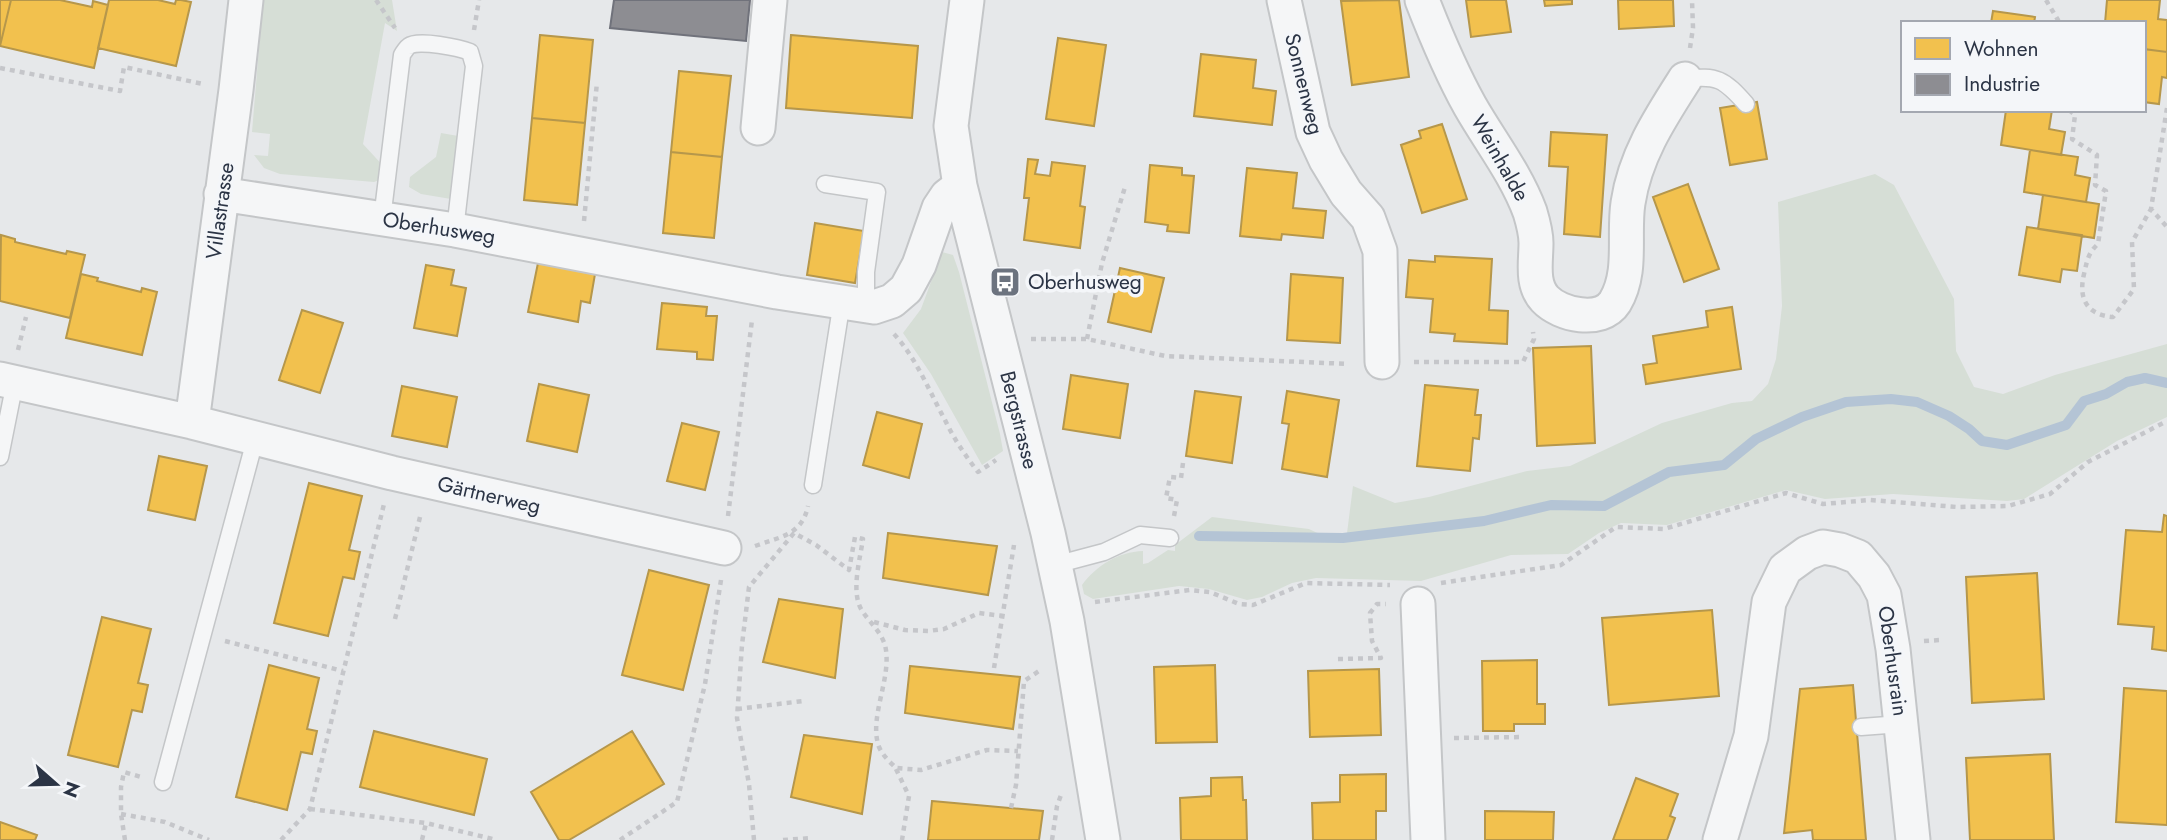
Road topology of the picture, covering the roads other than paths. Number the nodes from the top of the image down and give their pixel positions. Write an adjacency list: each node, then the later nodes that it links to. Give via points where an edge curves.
1 (246, 0): 11 (street, Villastrasse)
2 (770, 0): 8 (street)
3 (967, 0): 10 (street, Bergstrasse, via 951,126)
4 (1284, 0): 15 (street, Sonnenweg, via 1313,132 1346,193 1368,218 1380,251)
5 (1422, 0): 6 (street, Weinhalde, via 1470,106 1522,192 1534,224 1536,284 1559,311 1574,316 1603,312 1614,304 1623,284 1627,205 1635,169 1654,127)
6 (1685, 79): 7 (lane, via 1709,76 1731,87)
7 (1746, 104)
8 (758, 128)
9 (825, 184): 14 (lane, via 877,192 866,272)
10 (960, 186): 14 (street, via 939,208 906,289); 23 (street, Bergstrasse)
11 (222, 194): 12 (street, Oberhusweg); 17 (street, Villastrasse)
12 (382, 219): 13 (street, Oberhusweg); 13 (lane, via 402,54 417,43 463,49 470,52 474,66)
13 (455, 230): 14 (street, Oberhusweg)
14 (869, 313): 20 (lane)
15 (1368, 363)
16 (8, 381): 17 (street, Gärtnerweg); 19 (lane)
17 (192, 422): 18 (street, Gärtnerweg)
18 (255, 440): 22 (street, Gärtnerweg); 27 (lane)
19 (0, 457)
20 (813, 485)
21 (1170, 538): 23 (lane, via 1140,535 1104,552)
22 (724, 548)
23 (1055, 565): 28 (street, Bergstrasse)
24 (1414, 591): 29 (street)
25 (1901, 724): 26 (lane); 30 (street, Oberhusrain, via 1884,595 1874,576 1858,557 1840,550 1823,547 1807,553 1785,569 1769,601 1751,736); 31 (street, Oberhusrain)
26 (1861, 727)
27 (163, 782)
28 (1103, 840)
29 (1428, 840)
30 (1720, 840)
31 (1913, 840)

